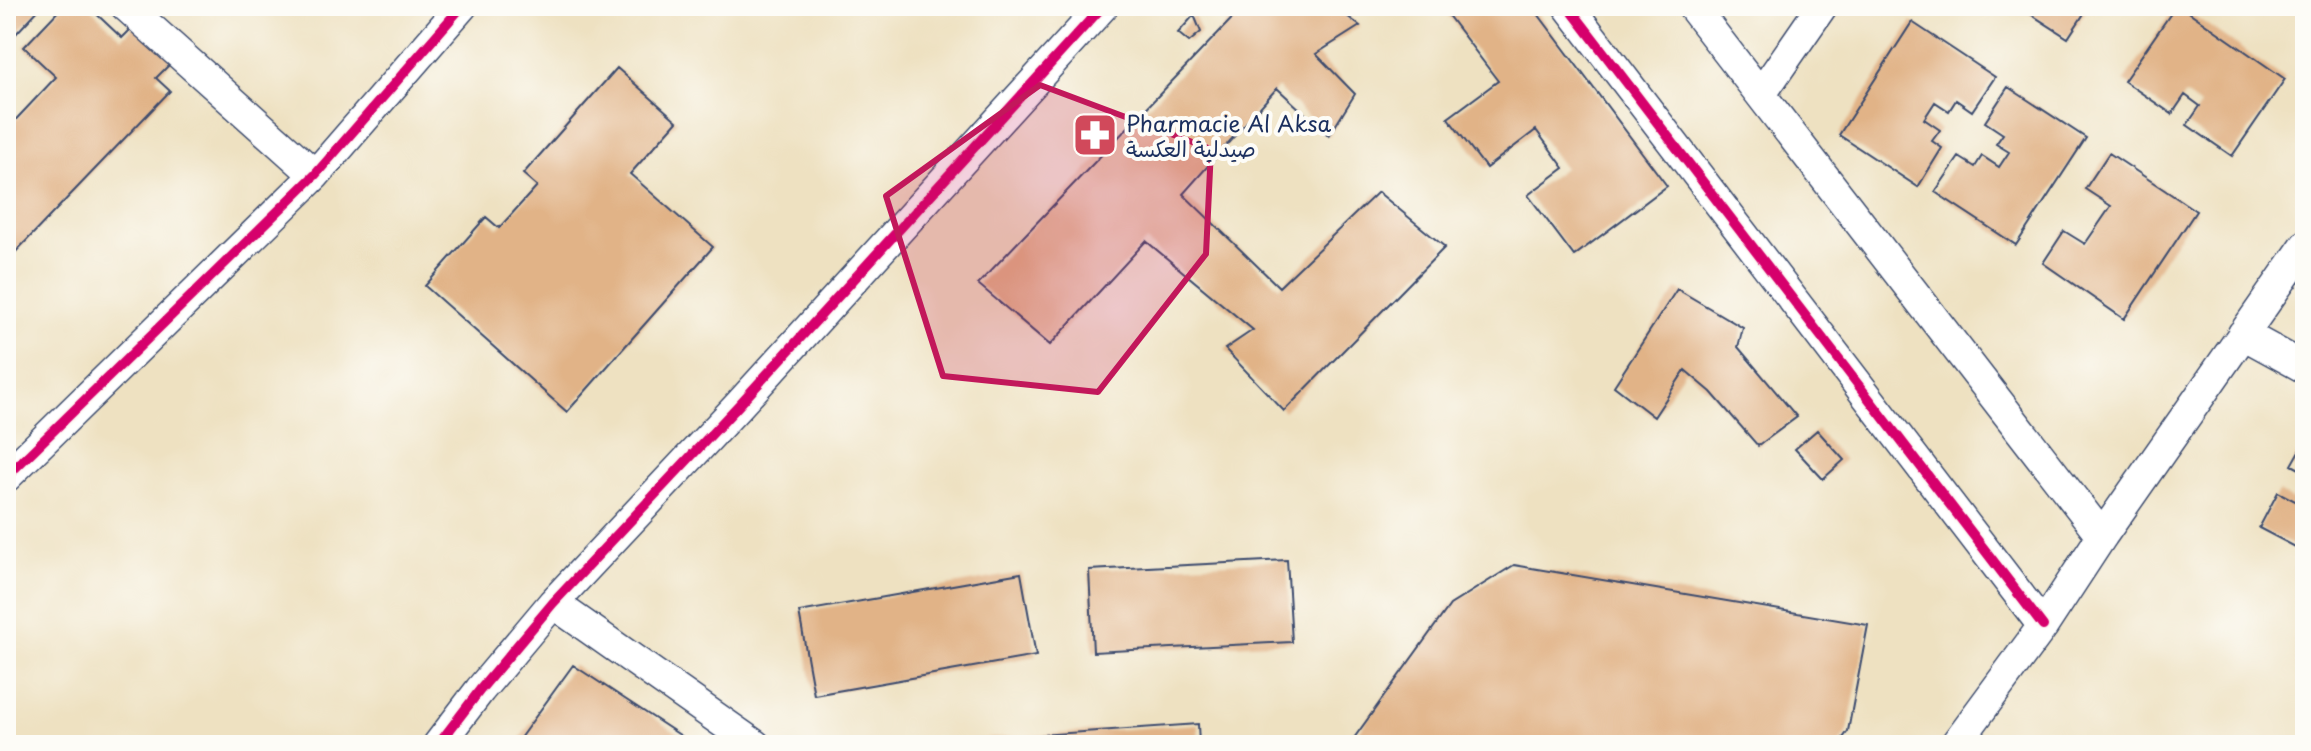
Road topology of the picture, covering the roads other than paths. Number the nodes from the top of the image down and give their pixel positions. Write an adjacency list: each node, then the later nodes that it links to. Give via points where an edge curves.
1 (126, 6): 8 (street)
2 (462, 6): 8 (street)
3 (1103, 6): 14 (street)
4 (1568, 6): 15 (street)
5 (1692, 6): 7 (street)
6 (1822, 6): 7 (street)
7 (1761, 94): 13 (street)
8 (315, 175): 12 (street)
9 (2305, 246): 10 (street)
10 (2243, 334): 11 (street); 13 (street)
11 (2305, 368)
12 (6, 477)
13 (2102, 536): 15 (street)
14 (553, 603): 16 (street); 17 (street)
15 (2043, 626): 18 (street)
16 (438, 745)
17 (755, 745)
18 (1955, 745)

